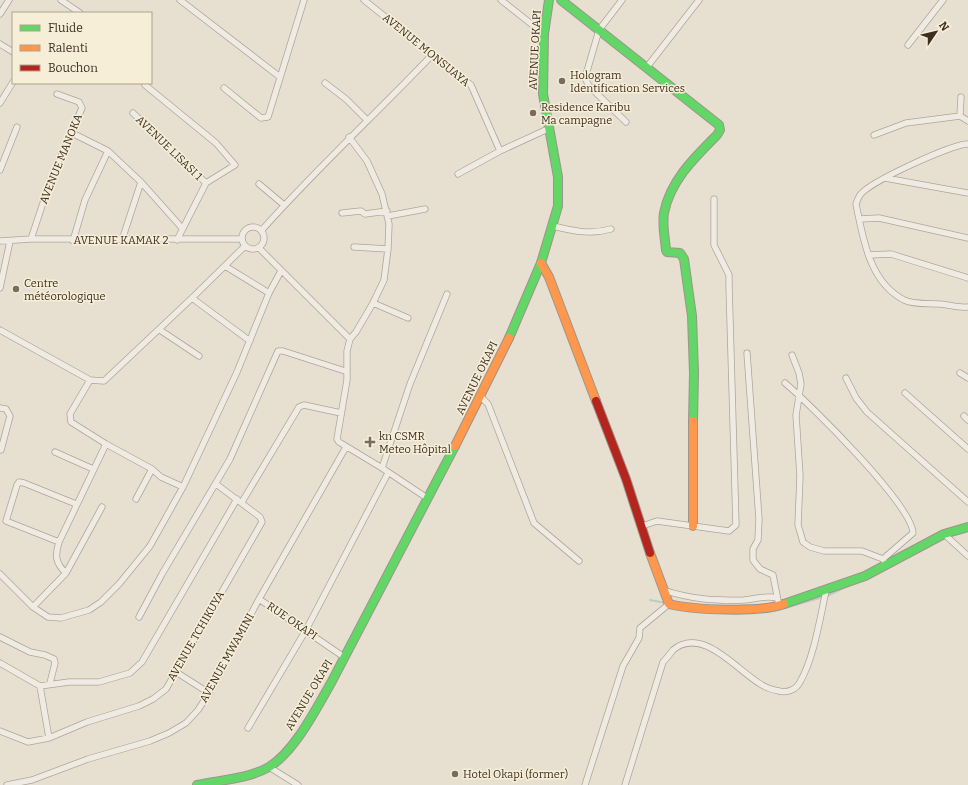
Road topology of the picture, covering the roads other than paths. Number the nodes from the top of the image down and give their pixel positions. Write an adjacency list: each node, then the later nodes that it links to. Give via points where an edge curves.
1 (9, 0): 13 (street)
2 (61, 0): 12 (street)
3 (180, 0): 21 (street)
4 (304, 0): 21 (street)
5 (364, 0): 19 (street, AVENUE MONSUAYA)
6 (501, 0): 15 (street)
7 (549, 0): 15 (street, AVENUE OKAPI)
8 (560, 0): 14 (street)
9 (622, 0): 14 (street)
10 (700, 0): 20 (street)
11 (943, 0): 17 (street)
12 (79, 12)
13 (0, 14)
14 (599, 30): 20 (street); 33 (street, via 586,78 589,86)
15 (544, 34): 35 (street, AVENUE OKAPI, via 543,94)
16 (0, 44): 18 (street)
17 (908, 45)
18 (12, 51)
19 (433, 54): 31 (street); 41 (street, AVENUE MONSUAYA, via 471,85)
20 (647, 67): 122 (street, via 714,120 720,130 685,169 670,196 664,214 666,250 680,253 684,259 690,300 694,373)
21 (280, 77): 25 (street, via 270,113 265,118 261,118)
22 (325, 83): 31 (street)
23 (12, 84): 28 (street)
24 (145, 85): 46 (street, via 216,143 235,165)
25 (224, 88)
26 (57, 94): 36 (street, AVENUE MANOKA, via 82,105)
27 (961, 97): 30 (street)
28 (0, 103)
29 (133, 113): 46 (street, AVENUE LISASI 1)
30 (960, 116): 32 (street); 37 (street, via 906,123)
31 (367, 120): 38 (street)
32 (968, 121)
33 (626, 122)
34 (17, 127): 42 (street)
35 (550, 128): 41 (street); 55 (street, AVENUE OKAPI, via 558,177 558,206)
36 (72, 133): 40 (street); 61 (street, AVENUE MANOKA, via 51,179)
37 (874, 135)
38 (349, 137): 50 (street); 53 (street, via 367,161 382,194)
39 (968, 144): 44 (street, via 923,160)
40 (108, 151): 45 (street); 62 (street, via 85,200)
41 (500, 151): 43 (street)
42 (0, 170)
43 (458, 174)
44 (884, 178): 48 (street); 54 (street, via 859,196 856,204)
45 (141, 182): 56 (street); 63 (street)
46 (206, 184): 56 (street)
47 (259, 184): 50 (street)
48 (968, 193)
49 (714, 199): 122 (street, via 714,244 727,270 729,285 736,525 729,531)
50 (284, 205): 58 (street)
51 (425, 209): 53 (street)
52 (342, 213): 53 (street, via 361,211 365,214)
53 (387, 214): 70 (street)
54 (860, 219): 59 (street, via 879,218); 71 (street)
55 (553, 226): 57 (street, via 591,233); 72 (street, AVENUE OKAPI)
56 (182, 228): 64 (street)
57 (611, 229)
58 (261, 231): 60 (street, via 249,228); 69 (street, via 264,238)
59 (968, 238)
60 (242, 239): 64 (street, AVENUE KAMAK 2); 67 (street)
61 (31, 240): 62 (street, AVENUE KAMAK 2); 66 (street, AVENUE KAMAK 2)
62 (73, 240): 63 (street, AVENUE KAMAK 2)
63 (122, 240): 64 (street, AVENUE KAMAK 2)
64 (177, 240)
65 (0, 241): 66 (street, AVENUE KAMAK 2)
66 (10, 241): 76 (street)
67 (245, 246): 69 (street, via 250,249); 73 (street)
68 (354, 247): 70 (street)
69 (259, 248): 74 (street)
70 (388, 249): 80 (street, via 384,280)
71 (869, 256): 75 (street, via 891,254); 81 (street, via 876,273 894,293 905,300)
72 (541, 263): 98 (street, AVENUE OKAPI, via 502,355); 121 (street, via 549,277)
73 (225, 266): 77 (street); 79 (street)
74 (281, 271): 77 (street); 85 (street)
75 (968, 278)
76 (0, 288)
77 (269, 293): 86 (street)
78 (447, 294): 106 (street, via 410,384)
79 (192, 298): 84 (street); 86 (street)
80 (373, 304): 82 (street); 85 (street)
81 (968, 307)
82 (408, 318)
83 (0, 330): 94 (street)
84 (160, 330): 89 (street); 94 (street, via 109,378 104,381)
85 (350, 339): 90 (street)
86 (250, 341): 111 (street)
87 (747, 353): 135 (street, via 759,519 758,540 752,554 760,569 773,575)
88 (792, 355): 97 (street, via 801,384)
89 (199, 356)
90 (345, 371): 100 (street, via 347,380); 110 (street, via 278,351 230,459)
91 (960, 373): 93 (street)
92 (846, 378): 116 (street, via 856,398 867,412)
93 (968, 378)
94 (90, 380): 101 (street, via 70,414 71,422)
95 (786, 383): 97 (street)
96 (905, 393): 103 (street)
97 (799, 395): 128 (street, via 865,463 900,505 912,528 911,534 894,548); 128 (street, via 796,414 800,470 798,525 803,542 824,551 862,551)
98 (481, 397): 112 (street, AVENUE OKAPI); 127 (street, via 488,404 534,523)
99 (0, 408): 104 (street, via 6,409 10,416)
100 (341, 413): 102 (street, via 337,439); 115 (street, via 304,404 298,406)
101 (106, 444): 107 (street); 108 (street)
102 (346, 446): 106 (street); 134 (street, AVENUE MWAMINI)
103 (968, 449)
104 (2, 450)
105 (55, 452): 107 (street)
106 (382, 468): 109 (street)
107 (93, 469): 117 (street)
108 (152, 469): 111 (street, via 161,477); 113 (street)
109 (388, 473): 112 (street); 140 (street)
110 (216, 484): 114 (street, AVENUE TCHIKUYA); 139 (street)
111 (183, 487): 137 (street, via 150,546 101,602 89,610 61,618 48,617)
112 (427, 498): 142 (street, AVENUE OKAPI)
113 (136, 499)
114 (236, 499): 115 (street, AVENUE TCHIKUYA); 145 (street, via 134,672 99,682)
115 (242, 502): 144 (street, AVENUE TCHIKUYA, via 260,517 262,522)
116 (968, 502)
117 (76, 504): 120 (street, via 19,482); 125 (street)
118 (102, 507): 129 (street)
119 (0, 519): 120 (street)
120 (6, 522): 125 (street)
121 (642, 526): 122 (street, via 657,521); 131 (street)
122 (693, 526)
123 (968, 527): 124 (street)
124 (944, 534): 126 (street); 128 (street)
125 (59, 542): 129 (street, via 56,559)
126 (968, 556)
127 (579, 561)
128 (885, 562): 132 (street, via 865,576)
129 (66, 573): 137 (street)
130 (0, 574): 137 (street)
131 (663, 590): 133 (street); 136 (street)
132 (826, 591): 135 (street); 156 (street, via 816,636 805,669 800,683 791,690 784,692 763,686 714,648 700,643 693,642 674,650 663,662)
133 (688, 598): 135 (street, via 746,600 766,596); 138 (street)
134 (259, 599): 140 (street, RUE OKAPI); 147 (street, AVENUE MWAMINI)
135 (778, 601): 138 (street, via 744,610)
136 (667, 605): 138 (street); 155 (street, via 639,629 639,638 623,666)
137 (33, 607)
138 (687, 608)
139 (139, 617)
140 (306, 630): 142 (street, RUE OKAPI); 148 (street)
141 (0, 637): 145 (street, via 30,652 54,659)
142 (344, 657): 151 (street, AVENUE OKAPI, via 334,680 291,746)
143 (0, 663): 146 (street)
144 (176, 672): 147 (street); 150 (street, AVENUE TCHIKUYA, via 166,689 146,702)
145 (50, 683): 146 (street)
146 (40, 686): 150 (street)
147 (209, 693): 152 (street, AVENUE MWAMINI, via 186,723 169,734 150,742 88,759 32,780)
148 (248, 728)
149 (0, 731): 150 (street, AVENUE TCHIKUYA, via 28,742)
150 (49, 738)
151 (269, 767): 153 (street, AVENUE OKAPI); 154 (street)
152 (7, 785)
153 (197, 785)
154 (298, 785)
155 (585, 785)
156 (625, 785)

